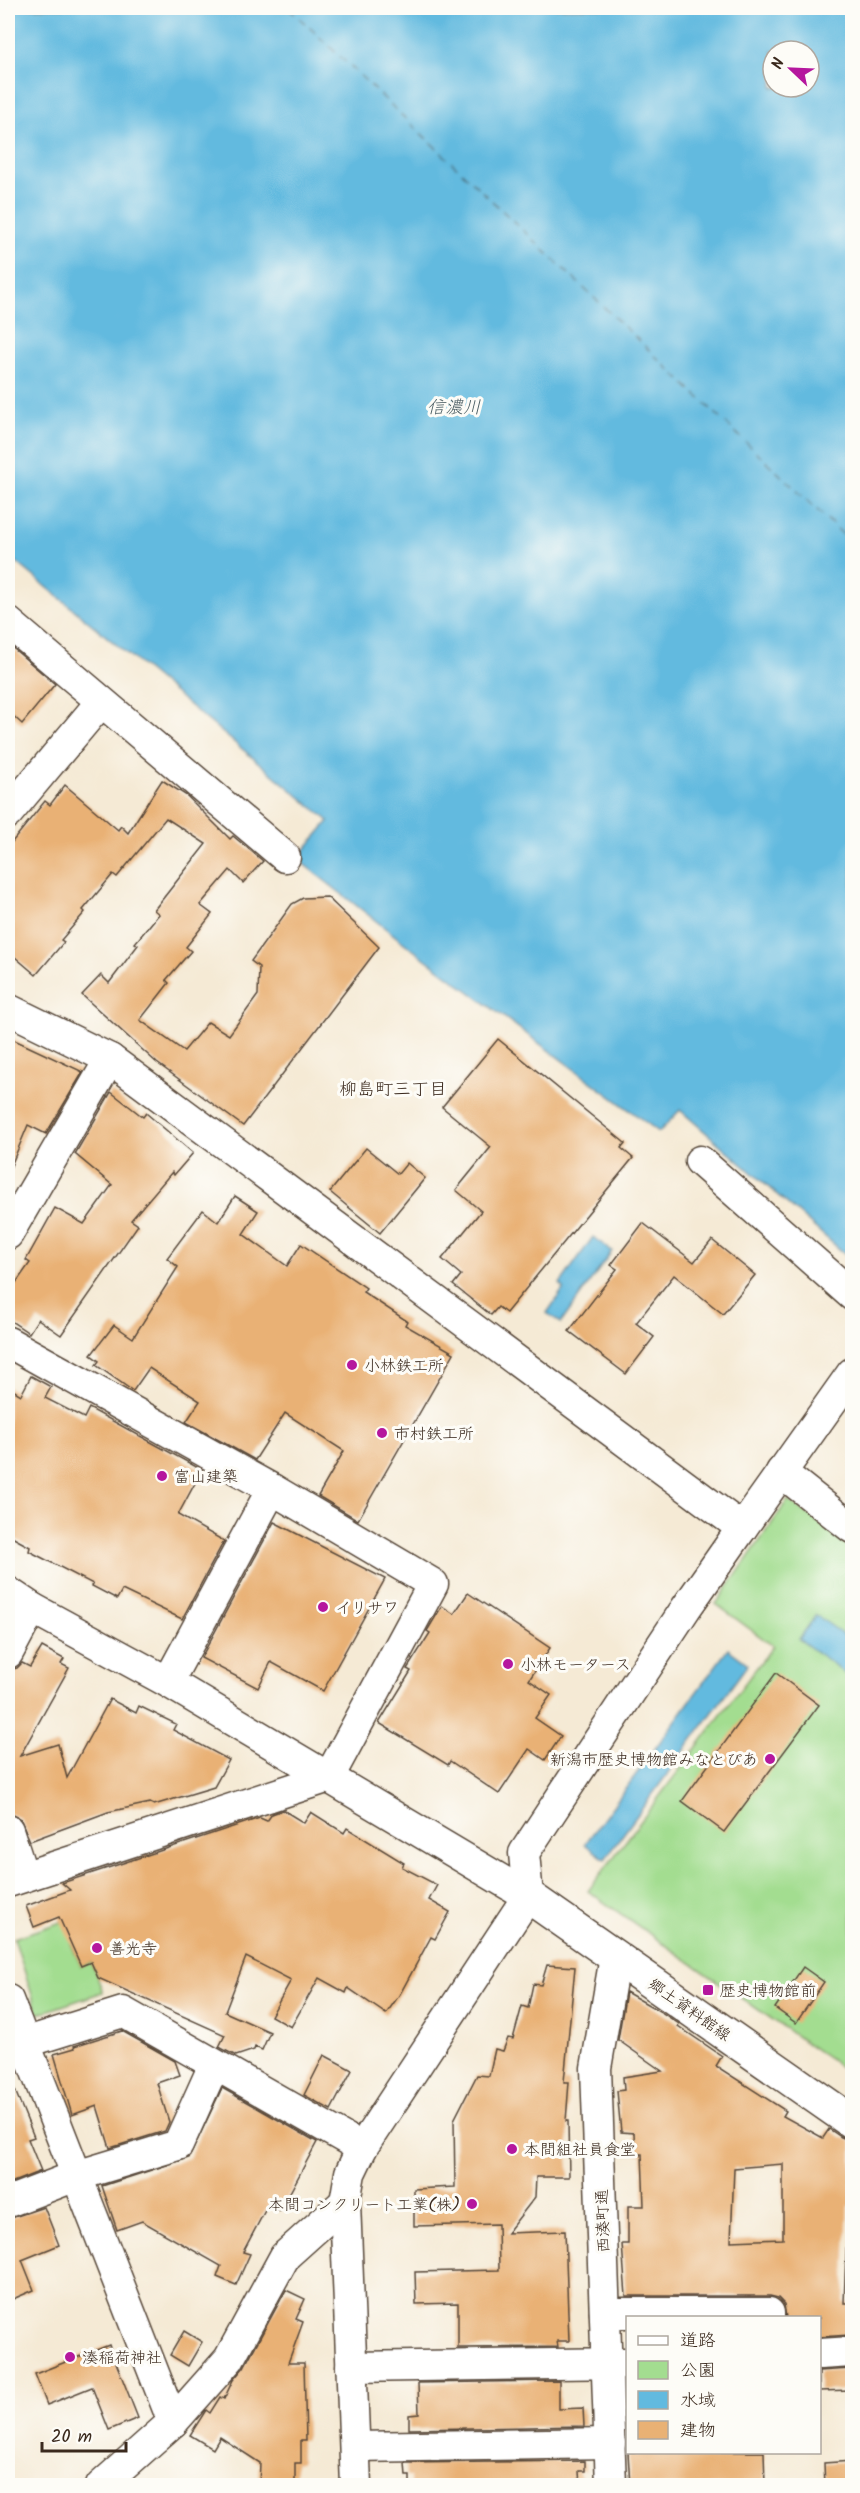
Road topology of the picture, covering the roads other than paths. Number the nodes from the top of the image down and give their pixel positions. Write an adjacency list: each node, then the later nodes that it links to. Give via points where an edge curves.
1 (8, 622): 2 (street)
2 (100, 702): 3 (street); 4 (street)
3 (8, 813)
4 (285, 857)
5 (8, 1009): 6 (street)
6 (110, 1059): 8 (street); 14 (street)
7 (700, 1161): 9 (street)
8 (8, 1234)
9 (852, 1295)
10 (8, 1342): 13 (street)
11 (852, 1373): 12 (street)
12 (782, 1472): 14 (street); 15 (street)
13 (272, 1489): 18 (street); 19 (street, via 433,1584)
14 (742, 1528): 22 (street, via 524,1852)
15 (852, 1528)
16 (20, 1600): 17 (street); 18 (street)
17 (8, 1653)
18 (168, 1682): 19 (street)
19 (328, 1777): 21 (street); 22 (street)
20 (8, 1830): 21 (street)
21 (15, 1879)
22 (528, 1896): 23 (main road, 郷土資料館線); 28 (street)
23 (615, 1957): 27 (main road, 郷土資料館線); 32 (street, 西湊町通, via 596,2068)
24 (8, 2000): 25 (street)
25 (16, 2045): 26 (street, via 123,2012); 29 (street)
26 (214, 2065): 28 (street); 29 (street, via 178,2145)
27 (852, 2122)
28 (362, 2148): 31 (street, via 350,2173)
29 (76, 2176): 30 (street); 38 (street)
30 (8, 2202)
31 (345, 2202): 37 (street); 38 (street, via 285,2256 229,2359)
32 (605, 2313): 33 (street); 36 (street, 西湊町通)
33 (769, 2316)
34 (852, 2352): 35 (street)
35 (821, 2354)
36 (617, 2364): 37 (street); 39 (street, 西湊町通)
37 (351, 2367): 40 (street)
38 (173, 2422): 41 (street)
39 (610, 2443): 40 (street); 45 (street, 西湊町通)
40 (354, 2447): 44 (street)
41 (138, 2454): 42 (street); 43 (street)
42 (101, 2486)
43 (139, 2486)
44 (356, 2486)
45 (611, 2486)

